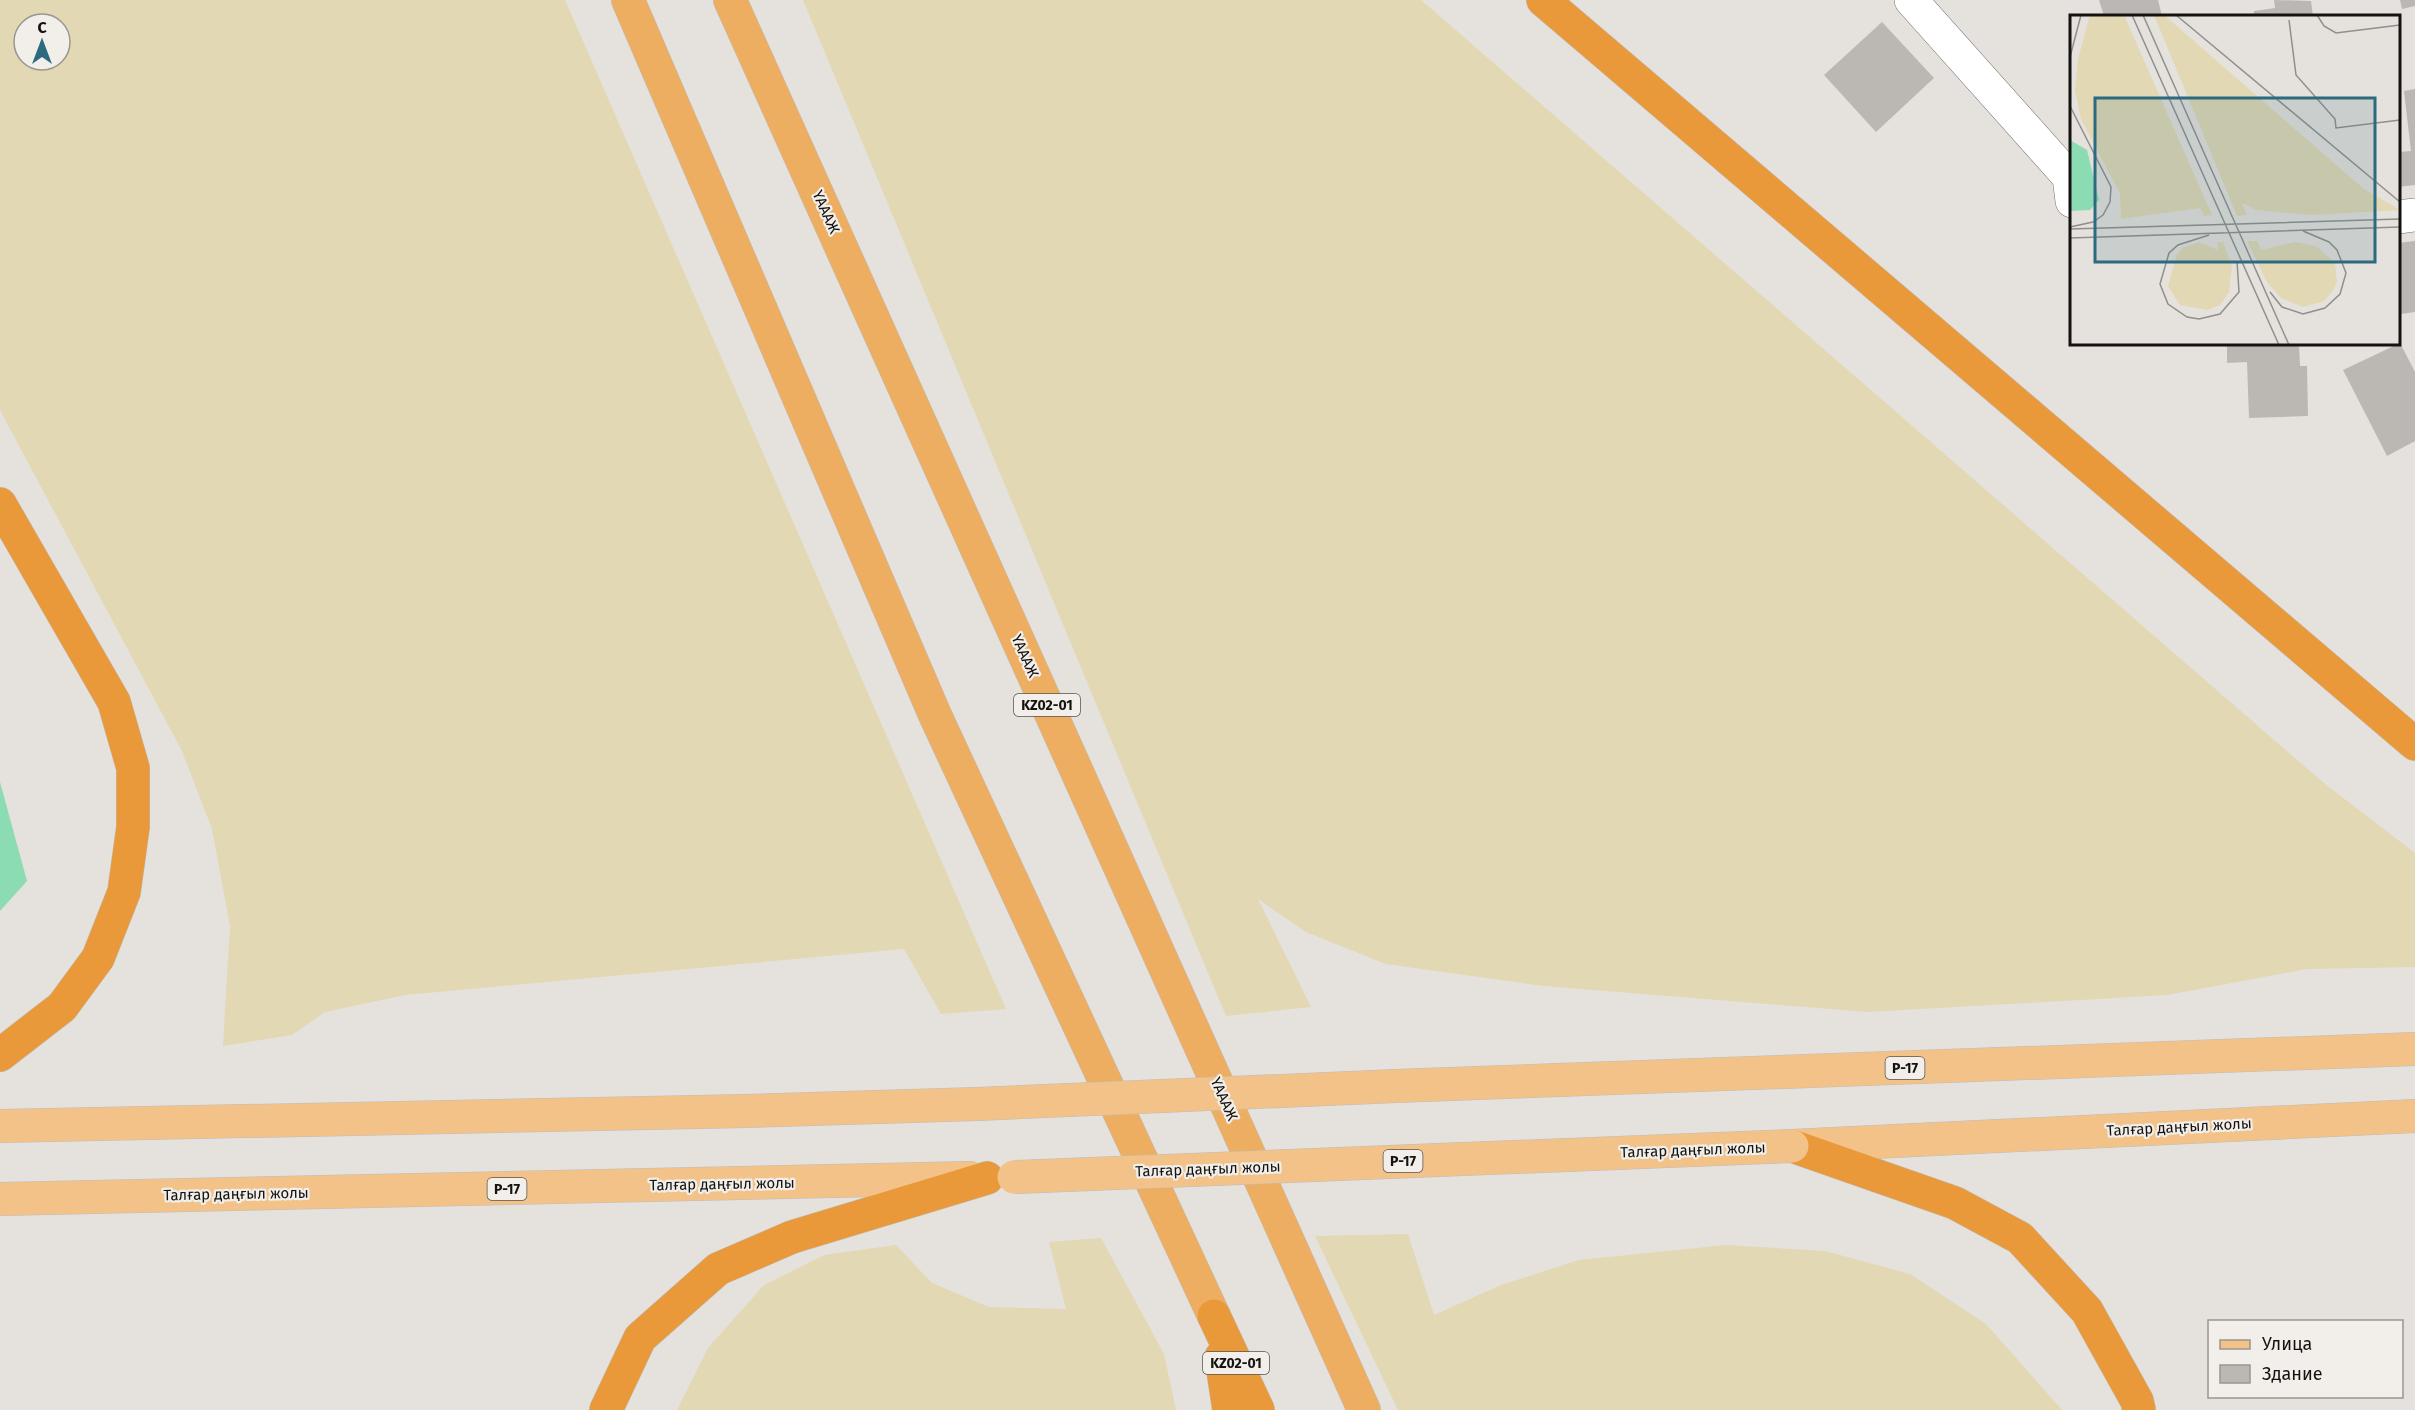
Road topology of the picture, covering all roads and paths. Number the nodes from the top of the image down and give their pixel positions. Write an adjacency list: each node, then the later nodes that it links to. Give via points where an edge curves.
1 (628, 0): 17 (highway, KZ02-01, via 935,715)
2 (730, 0): 21 (highway, ҮАААЖ / KZ02-01)
3 (1543, 0): 9 (highway)
4 (1911, 0): 5 (street, via 2069,177)
5 (2070, 185)
6 (2415, 215): 7 (street)
7 (2400, 217)
8 (0, 504): 11 (highway, via 114,702 133,768 133,827 124,892 98,958 62,1007)
9 (2415, 744)
10 (2415, 1049): 13 (main road, P-17, bridge, via 977,1104)
11 (0, 1055)
12 (2415, 1116): 14 (main road, Талғар даңғыл жолы / P-17)
13 (0, 1126)
14 (1792, 1146): 15 (main road, Талғар даңғыл жолы / P-17, bridge); 22 (highway, via 1955,1203 2020,1238 2087,1311)
15 (1000, 1178): 16 (main road, Талғар даңғыл жолы / P-17); 18 (highway, via 792,1237 718,1269 640,1338)
16 (0, 1199)
17 (1214, 1316): 19 (highway); 20 (highway, KZ02-01)
18 (606, 1410)
19 (1229, 1410)
20 (1258, 1410)
21 (1364, 1410)
22 (2139, 1410)

